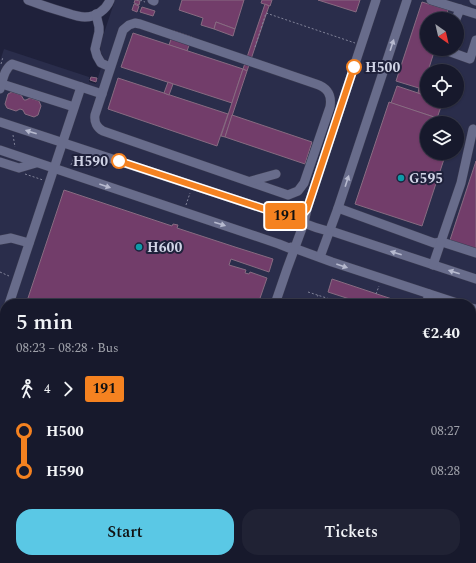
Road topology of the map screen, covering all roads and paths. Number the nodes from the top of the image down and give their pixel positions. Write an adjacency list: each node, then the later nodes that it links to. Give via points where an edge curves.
1 (28, 0): 8 (street, via 78,16)
2 (110, 0): 8 (street, via 104,9)
3 (376, 0): 11 (street)
4 (407, 0): 36 (street, one-way to 4)
5 (431, 0): 6 (street)
6 (460, 9): 7 (street); 9 (street)
7 (459, 12)
8 (96, 14): 16 (street, via 99,27 96,52 101,63)
9 (476, 14)
10 (476, 40): 13 (street, via 470,59)
11 (361, 45): 12 (path, via 266,13); 37 (street)
12 (255, 47)
13 (462, 56)
14 (3, 57): 15 (path)
15 (0, 67)
16 (110, 67): 19 (street); 34 (street, via 123,30 135,23 323,87 329,95 330,107 301,189 288,194)
17 (1, 86): 18 (street, via 8,66 12,64); 20 (street)
18 (81, 87): 19 (street); 20 (street)
19 (102, 94): 34 (street, via 94,118 101,130)
20 (74, 107): 24 (street)
21 (0, 122): 22 (street)
22 (14, 126): 24 (street, one-way to 22); 27 (path)
23 (473, 129): 43 (street, via 461,183)
24 (63, 142): 25 (street); 31 (street)
25 (78, 147): 32 (path); 35 (street)
26 (0, 150): 27 (street)
27 (13, 155): 30 (street)
28 (0, 157): 30 (street, via 24,165)
29 (0, 162): 30 (street, via 19,168)
30 (32, 164): 31 (street)
31 (54, 169): 32 (street); 44 (street)
32 (68, 174): 38 (street, one-way to 38)
33 (276, 174): 34 (street)
34 (251, 182)
35 (192, 185): 38 (path); 39 (street)
36 (338, 208): 41 (street); 43 (street, via 434,243)
37 (307, 209): 39 (street, via 302,215); 40 (street)
38 (183, 212): 45 (street, one-way to 45)
39 (292, 218): 40 (street)
40 (304, 223): 41 (street); 45 (street)
41 (330, 231): 47 (street); 48 (street, one-way to 41)
42 (0, 240): 44 (street, via 11,238)
43 (442, 242): 46 (street); 48 (street)
44 (29, 243): 50 (street)
45 (295, 249): 47 (street); 56 (street)
46 (476, 253)
47 (320, 258): 53 (street, one-way to 53)
48 (433, 265): 51 (street, one-way to 48)
49 (0, 272): 50 (path)
50 (18, 278): 55 (street)
51 (476, 279)
52 (308, 292): 54 (path)
53 (429, 294): 59 (street); 60 (street)
54 (318, 295): 57 (path); 58 (path)
55 (11, 299)
56 (277, 299)
57 (317, 299)
58 (330, 299)
59 (428, 299)
60 (444, 299)

